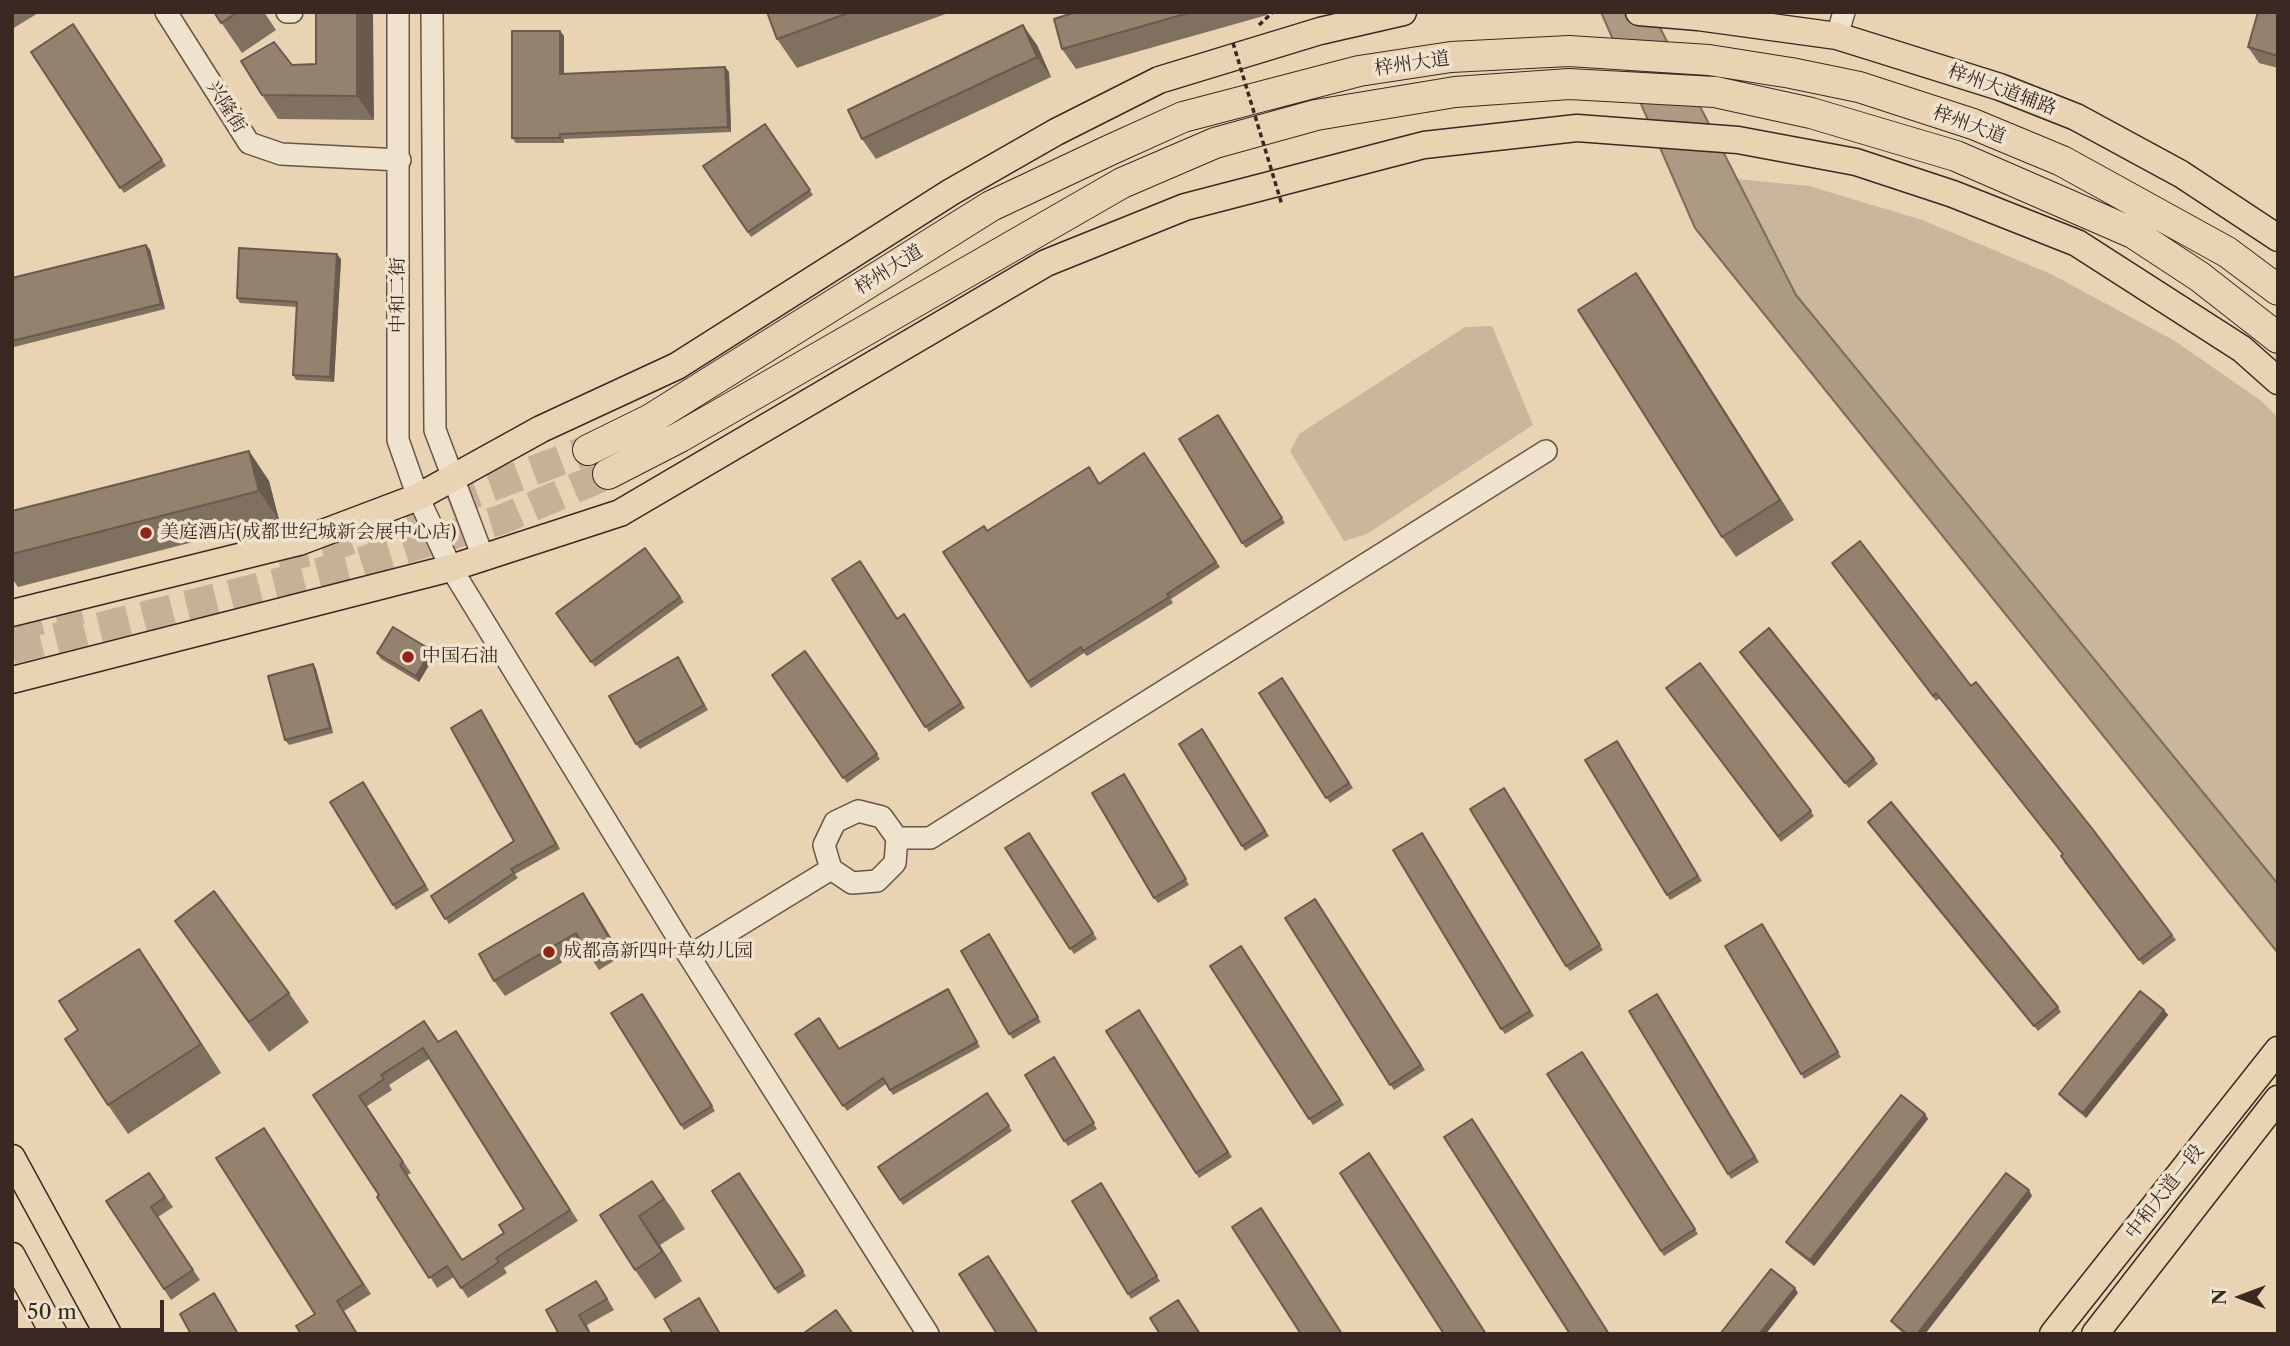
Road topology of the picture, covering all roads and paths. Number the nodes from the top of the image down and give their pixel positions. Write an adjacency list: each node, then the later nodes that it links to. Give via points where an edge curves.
1 (166, 12): 8 (street, 兴隆街, via 249,143 281,154)
2 (398, 12): 8 (street, 中和二街)
3 (432, 12): 17 (street, 中和二街, via 435,430)
4 (1403, 12): 17 (main road, via 1320,31 1159,80 951,192 677,366 541,429)
5 (1639, 12): 6 (main road, 梓州大道辅路)
6 (1840, 24): 10 (main road, 梓州大道辅路, via 2076,117 2181,174)
7 (1233, 43): 9 (path, bridge)
8 (400, 160): 18 (street, 中和二街, via 398,440)
9 (1282, 205)
10 (2278, 238)
11 (2278, 290): 14 (highway, 梓州大道, via 2227,252 2062,161 1973,124 1859,87 1709,60 1569,51 1451,57 1359,71 1183,117 991,206 651,419)
12 (2278, 338): 16 (highway, 梓州大道, via 2200,277 2133,233 1956,156 1811,113 1716,92 1569,84 1455,92 1316,115 1215,143 1122,183)
13 (2278, 381): 19 (main road, via 2242,349 2077,243 1953,194 1856,162 1738,140 1577,128 1424,145 1185,207 1046,263 620,513)
14 (588, 450)
15 (1546, 451): 23 (street, via 930,838)
16 (608, 474)
17 (453, 479): 18 (main road); 19 (street, 中和二街)
18 (418, 497): 20 (street, 中和二街); 21 (main road, via 299,542)
19 (483, 557): 20 (main road)
20 (451, 568): 22 (main road); 25 (street, 中和二街)
21 (12, 613)
22 (12, 680)
23 (897, 838): 24 (street, via 895,863 877,881 852,883); 24 (street, via 882,817 858,811 835,822 824,845)
24 (831, 869): 25 (street)
25 (689, 956): 32 (street, 中和二街)
26 (2278, 1050): 33 (main road, 中和大道一段)
27 (2278, 1099): 34 (main road, 中和大道一段)
28 (12, 1158): 31 (main road)
29 (12, 1256): 30 (main road)
30 (54, 1334)
31 (108, 1334)
32 (928, 1334)
33 (2053, 1334)
34 (2095, 1334)

